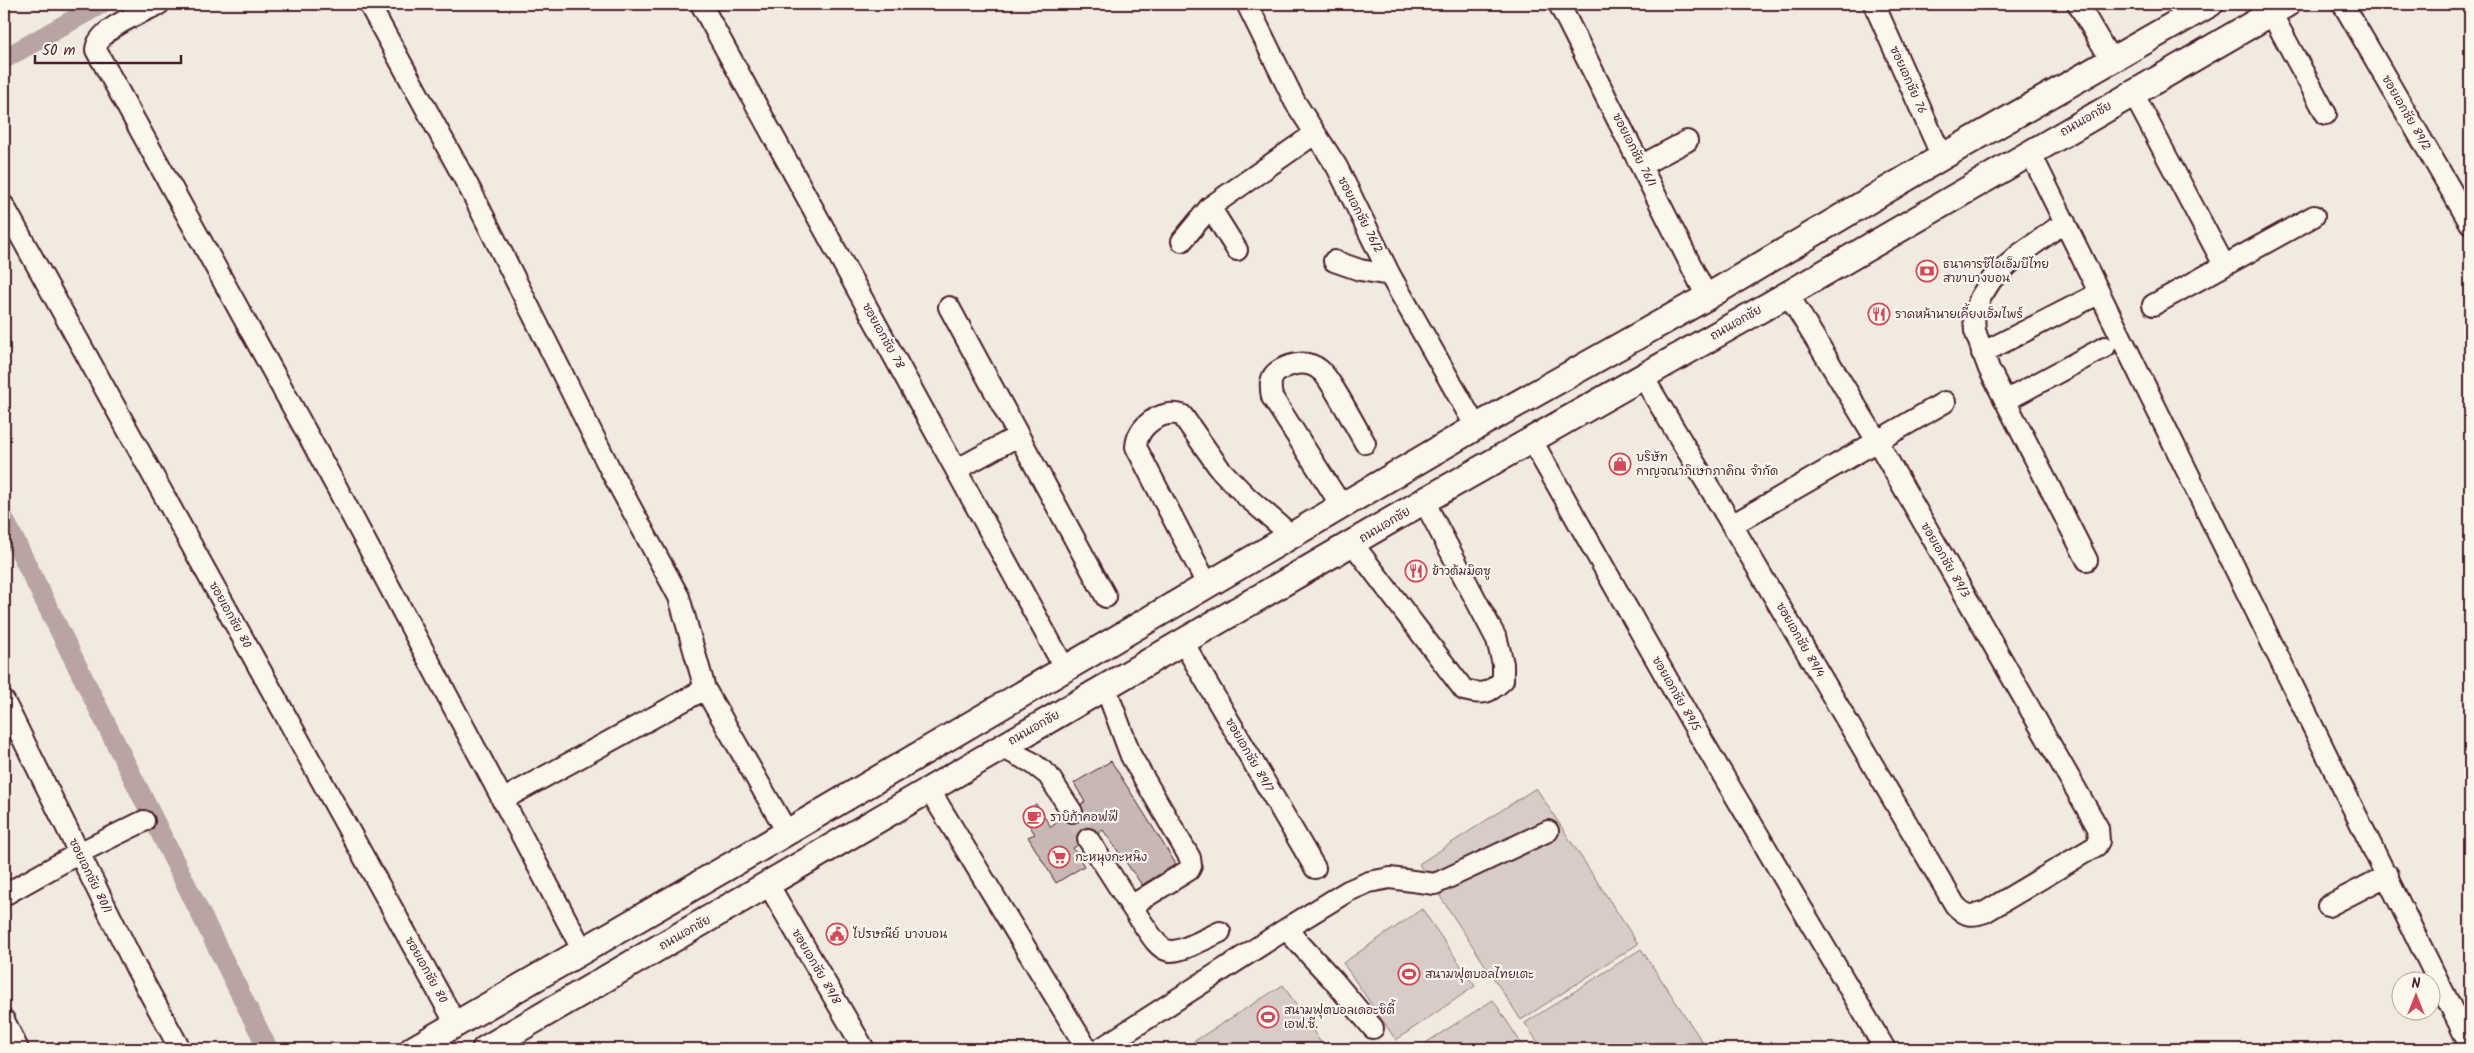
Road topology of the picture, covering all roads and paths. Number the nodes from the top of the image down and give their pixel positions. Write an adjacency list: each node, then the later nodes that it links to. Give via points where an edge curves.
1 (159, 4): 60 (street, via 103,34 96,43 96,50 336,486)
2 (369, 4): 56 (street, via 472,193 611,471 679,597)
3 (700, 4): 44 (street, ซอยเอกชัย 78)
4 (1247, 4): 14 (street, ซอยเอกชัย 76/2, via 1290,94)
5 (1559, 4): 18 (street, ซอยเอกชัย 76/1)
6 (1874, 4): 17 (street, ซอยเอกชัย 76)
7 (2078, 4): 11 (street)
8 (2210, 4): 11 (main road)
9 (2342, 4): 23 (street, ซอยเอกชัย 89/2)
10 (2279, 8): 12 (main road, ถนนเอกชัย); 13 (street)
11 (2111, 60): 17 (main road)
12 (2133, 93): 16 (main road, ถนนเอกชัย); 27 (street)
13 (2326, 114)
14 (1314, 135): 20 (street); 28 (street, ซอยเอกชัย 76/2, via 1336,168)
15 (1687, 141): 18 (street)
16 (2030, 152): 22 (street); 29 (main road, ถนนเอกชัย)
17 (1942, 157): 30 (main road)
18 (1642, 164): 30 (street, ซอยเอกชัย 76/1)
19 (4, 206): 80 (street, ซอยเอกชัย 80)
20 (1210, 208): 24 (street); 25 (street)
21 (2314, 216): 27 (street)
22 (2065, 222): 35 (street, via 1992,279 1974,316); 70 (street)
23 (2470, 223)
24 (1182, 241)
25 (1237, 250)
26 (1334, 261): 28 (street)
27 (2224, 265): 32 (street)
28 (1390, 275): 39 (street, ซอยเอกชัย 76/2)
29 (1788, 294): 36 (main road, ถนนเอกชัย); 42 (street, ซอยเอกชัย 89/3)
30 (1707, 297): 39 (main road)
31 (2090, 298): 35 (street)
32 (2153, 305)
33 (949, 307): 40 (street)
34 (2105, 347): 37 (street)
35 (1982, 353): 37 (street)
36 (1642, 377): 41 (main road, ถนนเอกชัย); 47 (street, ซอยเอกชัย 89/4)
37 (2005, 401): 50 (street)
38 (1945, 402): 42 (street)
39 (1476, 426): 46 (main road)
40 (1018, 436): 44 (street); 52 (street)
41 (1531, 440): 45 (main road, ถนนเอกชัย); 90 (street, ซอยเอกชัย 89/5, via 1695,728)
42 (1877, 441): 47 (street); 73 (street, ซอยเอกชัย 89/3, via 2098,828 2096,846 1985,912 1966,915)
43 (1365, 443): 46 (street, via 1321,370 1306,364 1290,365 1275,372 1270,384 1272,397)
44 (956, 470): 54 (street, ซอยเอกชัย 78)
45 (1424, 501): 49 (main road, ถนนเอกชัย); 49 (street, via 1497,640 1503,680 1491,692 1479,694 1464,690)
46 (1341, 505): 48 (main road)
47 (1732, 525): 73 (street, ซอยเอกชัย 89/4)
48 (1291, 535): 51 (main road); 51 (street, via 1247,497 1220,468 1182,415 1172,412 1153,421 1136,437 1136,447)
49 (1353, 544): 53 (main road, ถนนเอกชัย)
50 (2086, 560)
51 (1206, 584): 54 (main road)
52 (1106, 597)
53 (1183, 642): 55 (main road, ถนนเอกชัย); 69 (street, ซอยเอกชัย 89/7)
54 (1064, 669): 63 (main road)
55 (1105, 686): 58 (main road, ถนนเอกชัย); 74 (street, via 1131,756 1191,862 1189,870)
56 (705, 689): 60 (street); 63 (street)
57 (4, 701): 66 (street, ซอยเอกชัย 80/1)
58 (1001, 747): 59 (main road, ถนนเอกชัย); 61 (street, via 1048,775)
59 (929, 789): 67 (main road, ถนนเอกชัย); 88 (street)
60 (502, 800): 78 (street)
61 (1072, 812)
62 (144, 821): 66 (street)
63 (790, 831): 67 (main road, via 795,850 804,856); 68 (main road)
64 (1548, 831): 76 (street, via 1435,884 1390,878 1369,882 1348,891)
65 (1088, 839): 74 (street)
66 (79, 853): 72 (street); 84 (street, ซอยเอกชัย 80/1)
67 (815, 856): 71 (main road, ถนนเอกชัย)
68 (746, 857): 71 (main road, via 764,865); 78 (main road)
69 (1315, 868)
70 (2388, 875): 75 (street); 82 (street)
71 (768, 884): 86 (main road, ถนนเอกชัย); 87 (street, ซอยเอกชัย 89/8)
72 (4, 895)
73 (1955, 905)
74 (1131, 906): 77 (street, via 1161,949 1170,952 1180,951)
75 (2328, 906)
76 (1286, 929): 81 (street); 89 (street)
77 (1220, 932)
78 (583, 951): 80 (main road)
79 (4, 1020): 83 (street)
80 (456, 1024): 85 (main road)
81 (1373, 1028)
82 (2470, 1046)
83 (18, 1049)
84 (180, 1049)
85 (413, 1049)
86 (485, 1049)
87 (864, 1049)
88 (1088, 1049)
89 (1100, 1049)
90 (1885, 1049)

